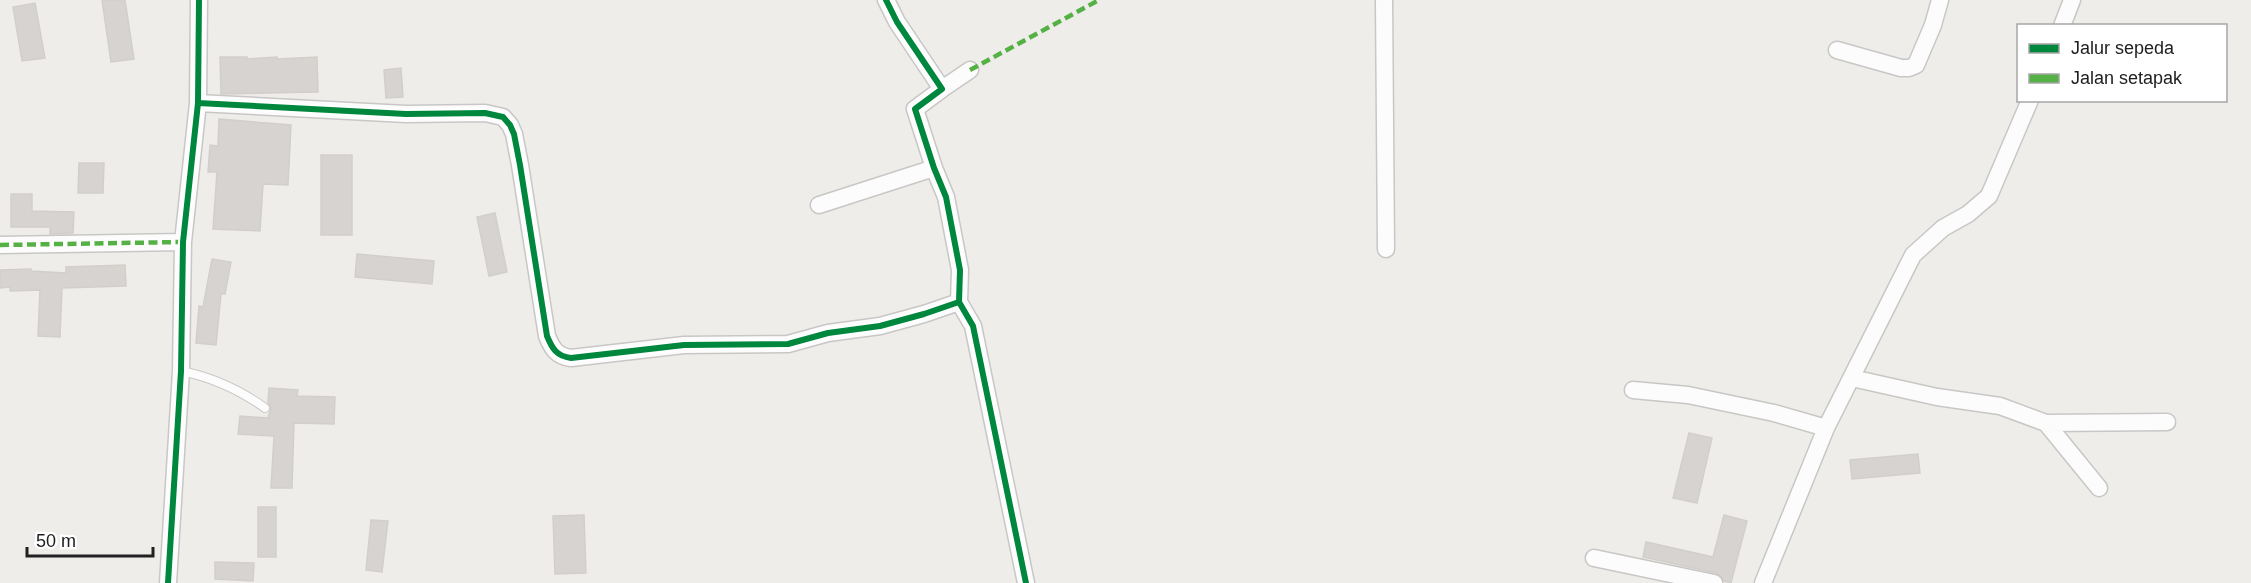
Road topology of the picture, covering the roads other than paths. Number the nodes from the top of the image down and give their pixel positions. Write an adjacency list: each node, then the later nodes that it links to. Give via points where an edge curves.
1 (199, 0): 11 (street)
2 (886, 0): 9 (street)
3 (1384, 0): 16 (street)
4 (1940, 0): 7 (street, via 1916,65 1901,68)
5 (2072, 0): 6 (street)
6 (2063, 24)
7 (1837, 50)
8 (970, 70): 9 (street)
9 (942, 89): 12 (street, via 915,109)
10 (2029, 102): 19 (street, via 1989,196 1913,255)
11 (198, 103): 14 (street); 17 (street, via 406,114 485,113 503,117 514,134 547,336 557,354 564,357 684,345 788,345 828,333 880,326)
12 (934, 168): 13 (street); 17 (street, via 946,197 960,270)
13 (819, 205)
14 (183, 242): 15 (street); 18 (street)
15 (0, 245)
16 (1386, 249)
17 (959, 302): 28 (street, via 973,326)
18 (181, 371): 21 (lane, via 247,396); 27 (street)
19 (1852, 378): 23 (street, via 2000,406); 24 (street)
20 (1633, 390): 24 (street, via 1688,395)
21 (265, 408)
22 (2167, 422): 23 (street)
23 (2046, 423): 25 (street)
24 (1826, 428): 30 (street)
25 (2099, 488)
26 (1594, 558): 29 (street)
27 (168, 583)
28 (1026, 583)
29 (1714, 583)
30 (1762, 583)

